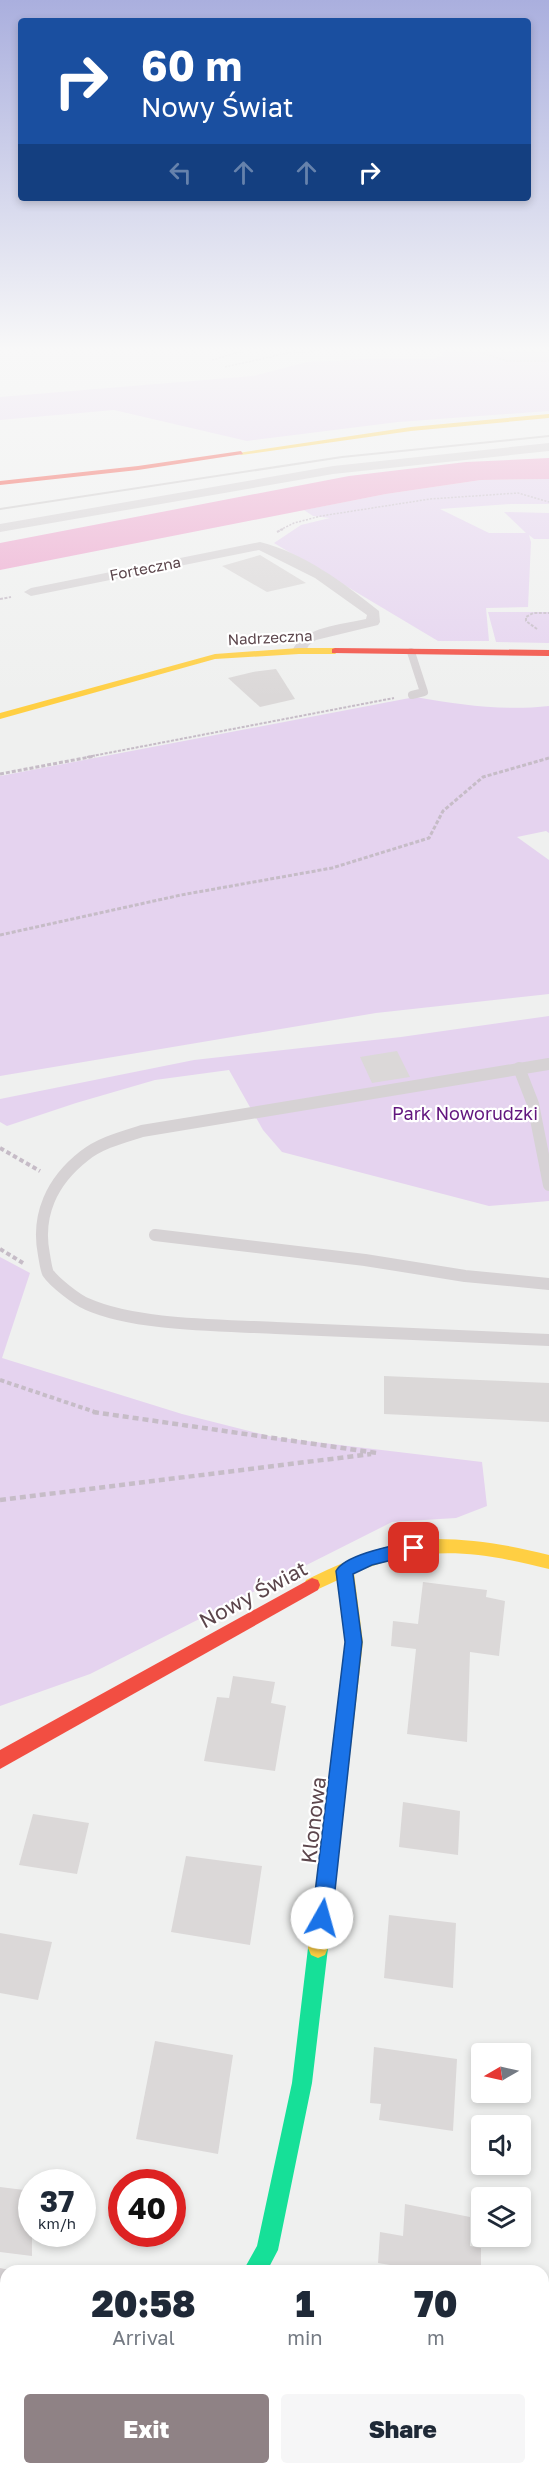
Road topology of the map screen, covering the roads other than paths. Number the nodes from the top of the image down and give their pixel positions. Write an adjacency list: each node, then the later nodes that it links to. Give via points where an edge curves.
1 (147, 466): 3 (street)
2 (366, 466): 4 (street)
3 (0, 483)
4 (0, 528)
5 (31, 592): 6 (street, Forteczna, via 260,546 281,553 374,614 374,622 311,637)
6 (299, 651): 7 (street, Nadrzeczna); 10 (street, Nadrzeczna, via 215,657)
7 (411, 652): 8 (street, Nadrzeczna); 9 (lane, via 424,692)
8 (549, 653)
9 (412, 695)
10 (0, 716)
11 (549, 1064): 12 (lane)
12 (519, 1068): 13 (lane); 17 (lane, via 118,1138 86,1154 59,1182 43,1216 42,1238 48,1273 86,1304 124,1316 215,1325)
13 (545, 1150): 14 (lane)
14 (549, 1185)
15 (155, 1235): 16 (lane)
16 (549, 1284)
17 (549, 1340)
18 (549, 1562): 19 (street, Nowy Świat, via 485,1552 414,1548 368,1559)
19 (345, 1571): 20 (street, Nowy Świat, via 284,1600); 21 (street, Klonowa, via 354,1642 302,2083 267,2250)
20 (0, 1760)
21 (258, 2265)

